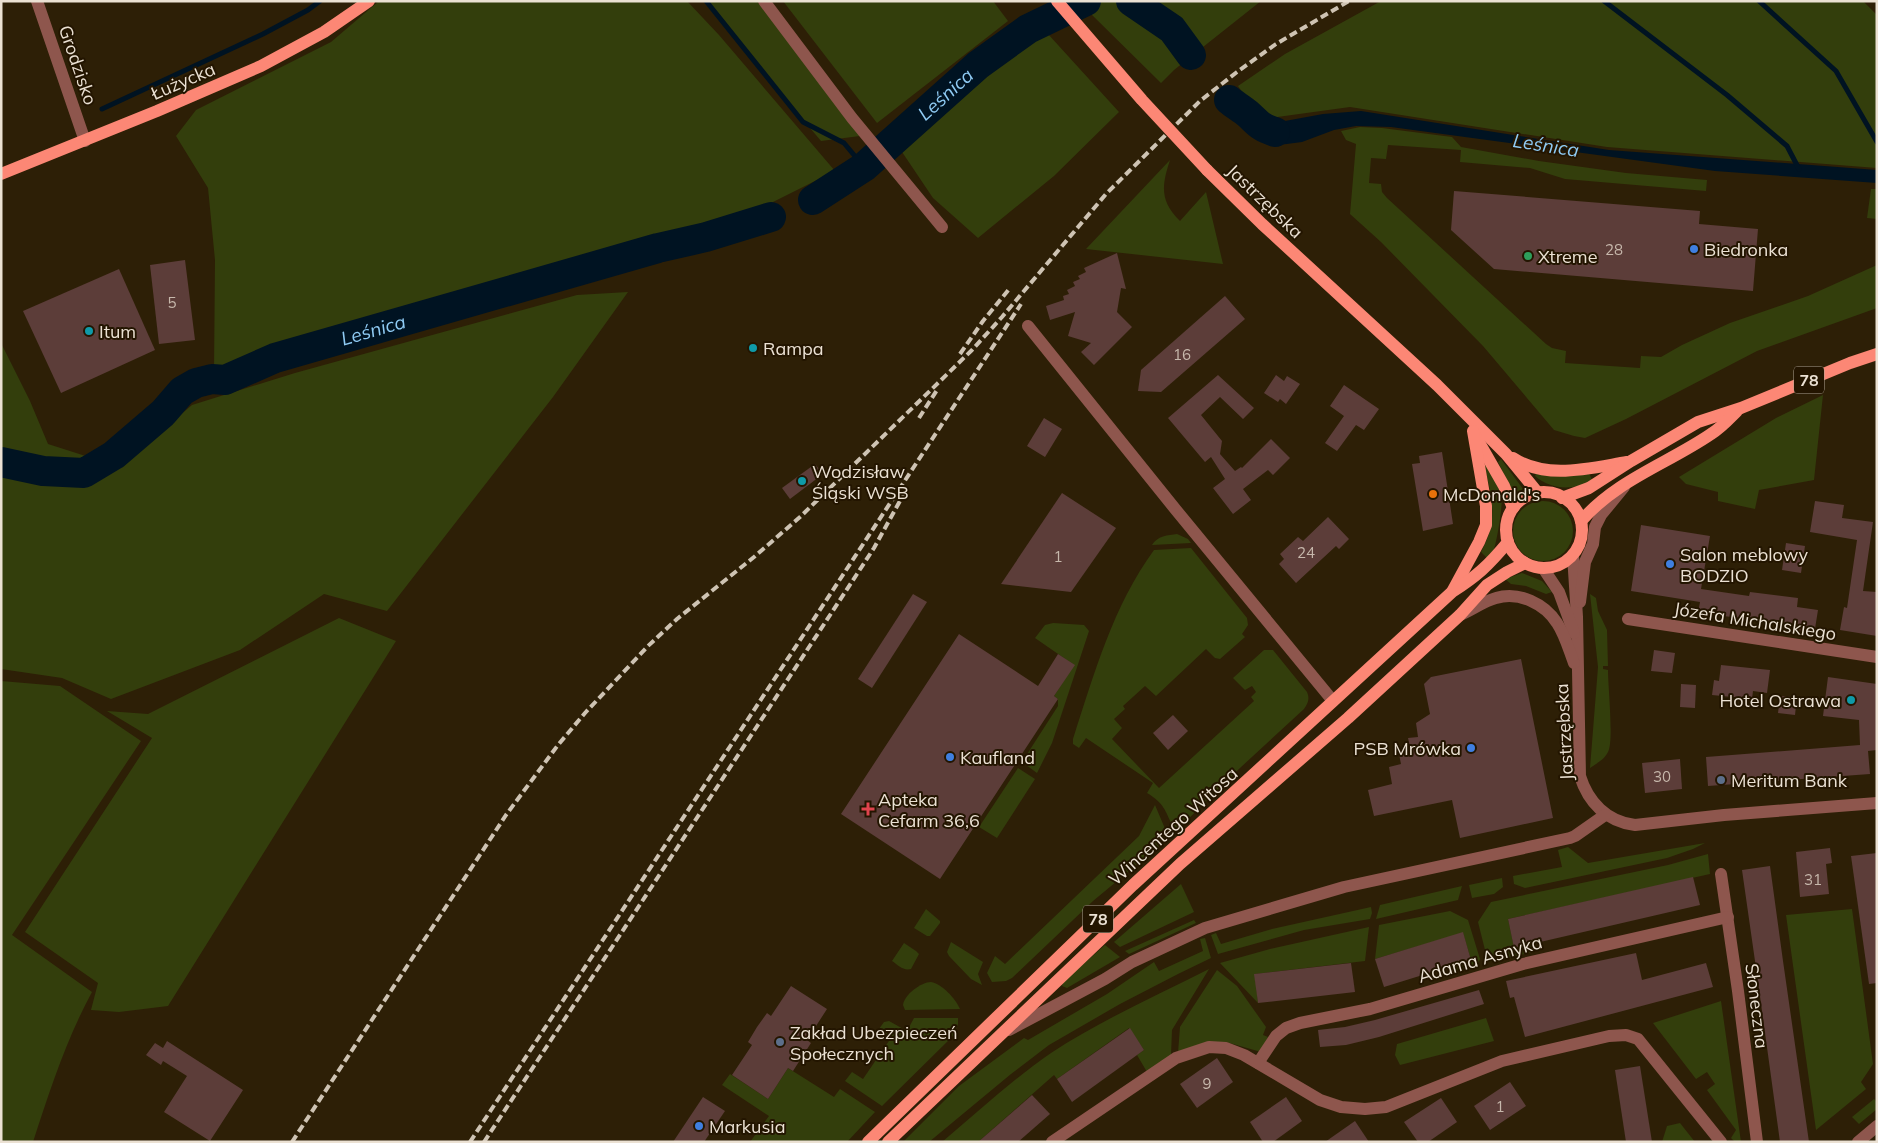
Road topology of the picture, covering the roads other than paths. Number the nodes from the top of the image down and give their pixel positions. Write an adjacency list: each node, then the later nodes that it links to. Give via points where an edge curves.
1 (36, 1): 5 (street, Grodzisko)
2 (368, 1): 5 (main road, Łużycka, via 324,32 261,66)
3 (764, 1): 7 (street, via 852,118)
4 (1057, 1): 11 (main road, Jastrzębska, bridge, via 1207,170)
5 (85, 141): 6 (main road, Łużycka)
6 (1, 174)
7 (942, 227)
8 (1028, 326): 31 (street)
9 (1877, 354): 10 (main road, 78)
10 (1742, 408): 14 (main road, 78, via 1698,422); 15 (main road, 78, via 1712,434)
11 (1463, 411): 12 (main road, Jastrzębska); 13 (main road, Jastrzębska)
12 (1473, 432): 18 (main road, Jastrzębska); 24 (main road, via 1486,506 1486,525)
13 (1506, 454): 14 (main road, via 1531,468 1547,470 1573,470); 16 (main road, Jastrzębska)
14 (1631, 461): 17 (main road, 78, via 1589,488)
15 (1626, 484): 19 (main road, 78, via 1602,499); 26 (street, via 1595,527 1593,544 1585,562)
16 (1538, 493): 17 (main road); 18 (main road, via 1522,499)
17 (1562, 498): 19 (main road, via 1573,506)
18 (1513, 508): 20 (main road, via 1506,523)
19 (1581, 521): 21 (main road, via 1580,538)
20 (1508, 542): 22 (main road, via 1513,554); 24 (main road, Wincentego Witosa / 78, via 1483,571)
21 (1573, 555): 23 (main road, via 1557,566); 26 (street, Jastrzębska)
22 (1524, 563): 23 (main road); 25 (main road, Wincentego Witosa / 78, via 1487,585)
23 (1543, 568): 28 (street, Jastrzębska, via 1559,592)
24 (1452, 592): 31 (main road, Wincentego Witosa / 78)
25 (1460, 615): 30 (street, via 1500,597 1521,598 1535,603 1558,624); 36 (main road, Wincentego Witosa / 78, via 1348,718 1180,864)
26 (1577, 617): 28 (street, Jastrzębska)
27 (1628, 619): 29 (street, Józefa Michalskiego)
28 (1576, 640): 30 (street, Jastrzębska)
29 (1877, 657)
30 (1578, 675): 33 (street, Jastrzębska, via 1580,776 1588,794)
31 (1333, 701): 39 (main road, Wincentego Witosa / 78, via 1133,885)
32 (1877, 803): 33 (street, via 1635,825 1622,824)
33 (1605, 815): 36 (street, via 1570,838 1344,887 1205,928 1132,962)
34 (1721, 874): 35 (street, Słoneczna)
35 (1728, 917): 37 (street, Adama Asnyka, via 1523,964 1370,1009 1300,1022 1276,1036); 43 (street, Słoneczna)
36 (1001, 1034): 40 (main road, Wincentego Witosa / 78)
37 (1258, 1063): 41 (street, via 1226,1048 1192,1051 1176,1058); 42 (street, via 1320,1100 1342,1107 1365,1109 1386,1107 1478,1069 1525,1054 1626,1035 1638,1039)
38 (1877, 1126): 44 (street)
39 (868, 1142)
40 (888, 1142)
41 (1052, 1142)
42 (1721, 1142)
43 (1757, 1142)
44 (1858, 1142)

